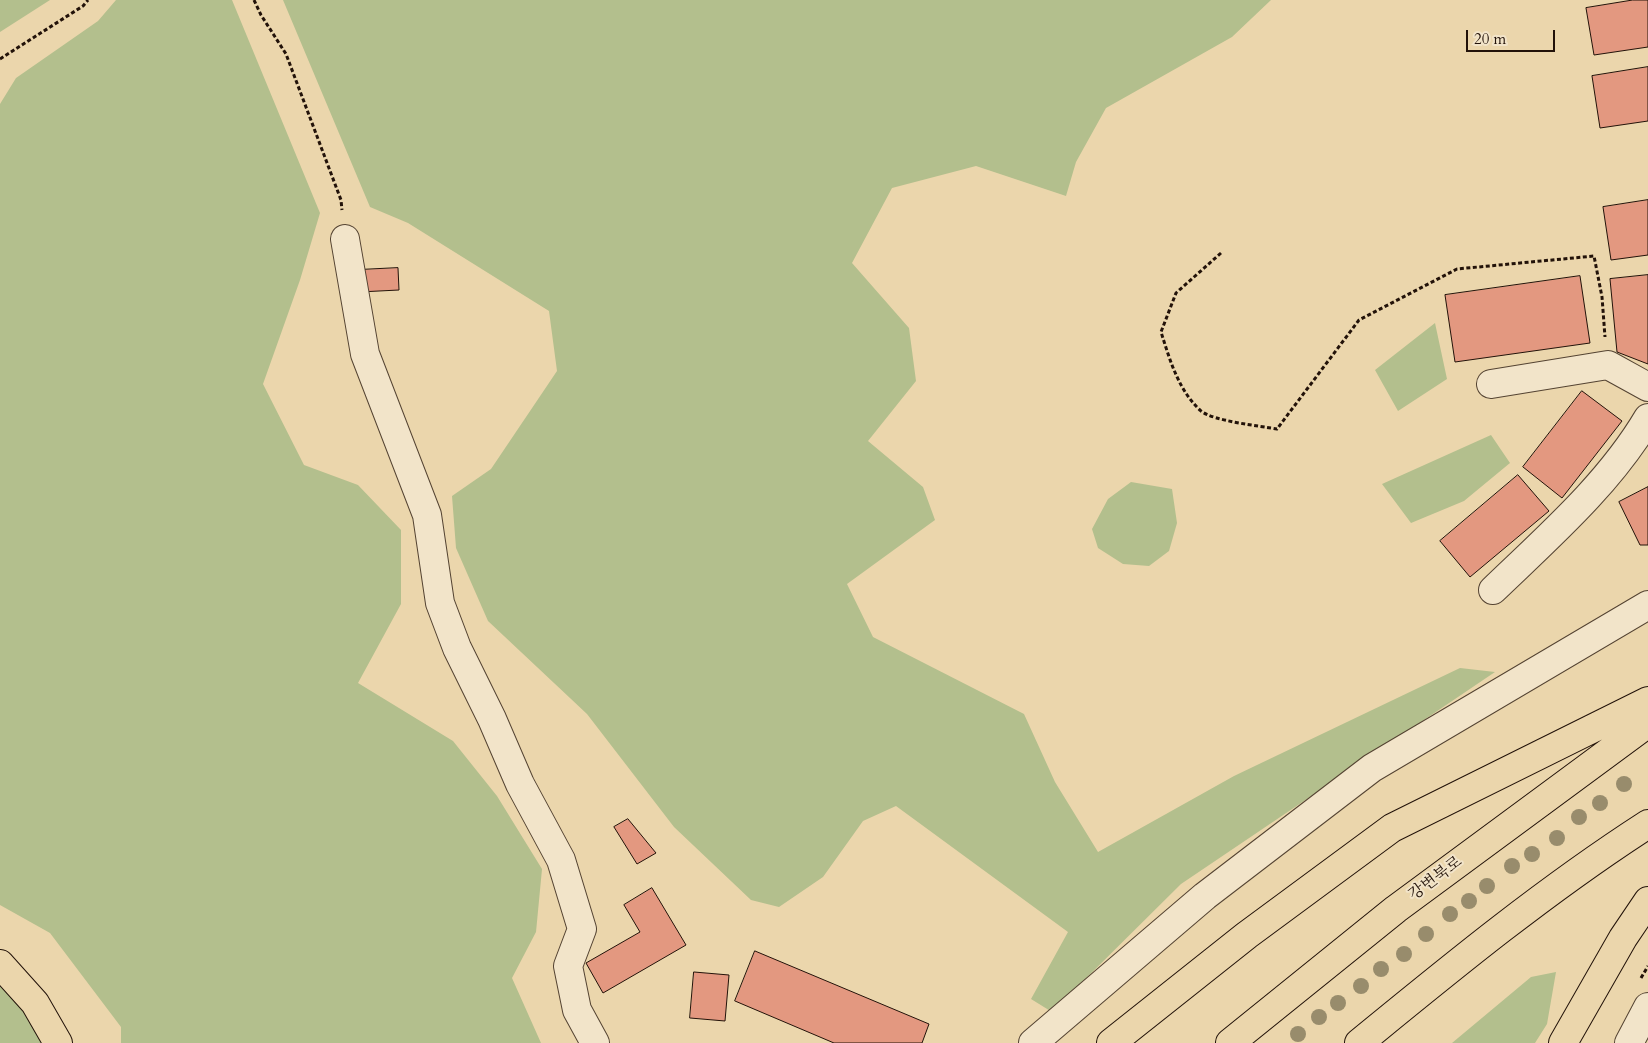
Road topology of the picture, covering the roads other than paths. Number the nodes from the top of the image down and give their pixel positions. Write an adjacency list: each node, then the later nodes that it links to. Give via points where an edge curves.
1 (345, 239): 14 (street, via 365,354 427,515 440,603 457,648 520,784 560,860 582,929 568,966 577,1010)
2 (1491, 384): 3 (street, via 1608,365)
3 (1648, 387)
4 (1648, 418): 5 (street, via 1635,441 1572,513)
5 (1494, 590)
6 (1648, 606): 15 (street, via 1372,768 1205,896)
7 (1648, 701): 16 (highway, via 1392,828 1247,935)
8 (1648, 723): 17 (highway, 강변북로, via 1396,909)
9 (1648, 824): 18 (highway, via 1598,856 1437,979)
10 (1648, 901): 19 (highway, via 1623,938)
11 (0, 964): 13 (highway, via 35,1004)
12 (1648, 1007): 20 (street)
13 (58, 1043)
14 (595, 1043)
15 (1033, 1043)
16 (1111, 1043)
17 (1230, 1043)
18 (1360, 1043)
19 (1564, 1043)
20 (1629, 1043)

